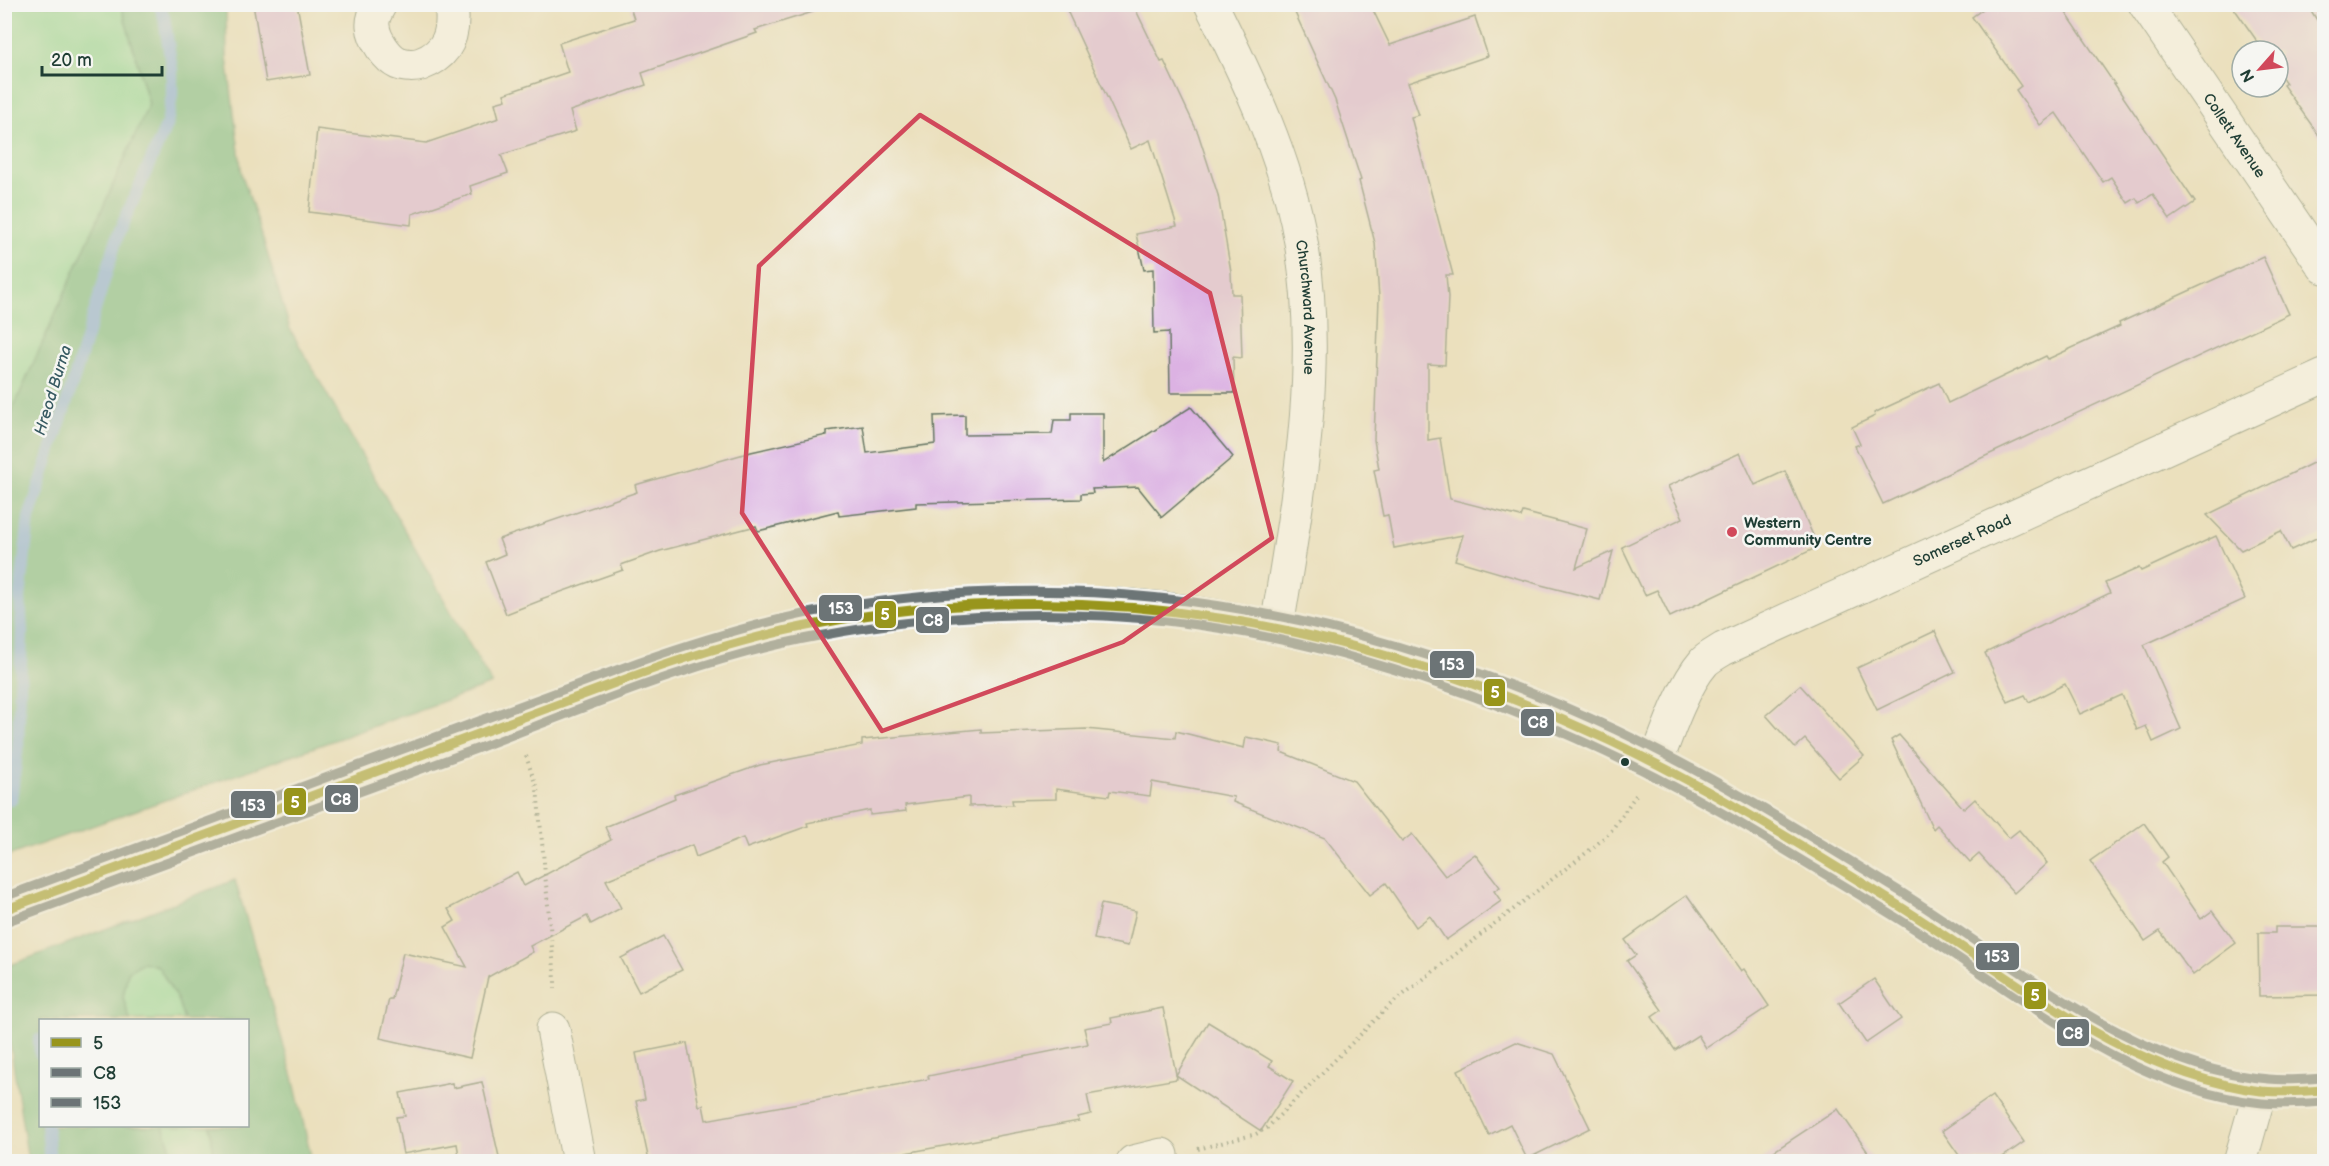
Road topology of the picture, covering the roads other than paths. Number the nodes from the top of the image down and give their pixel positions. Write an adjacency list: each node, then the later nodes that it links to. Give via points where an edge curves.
1 (380, 4): 2 (street, via 373,27 378,40 388,57 399,64 416,66 444,50 453,20)
2 (451, 4)
3 (1212, 4): 7 (street, Churchward Avenue, via 1258,105 1285,177 1301,242 1308,312 1307,392 1301,471)
4 (2145, 4): 5 (street, Collett Avenue)
5 (2325, 267)
6 (2325, 376): 8 (street, Somerset Road, via 1723,649 1696,673)
7 (1277, 627): 8 (main road, via 1380,654 1514,698); 9 (main road, via 1166,609 1014,603 939,607 812,625 621,681)
8 (1656, 763): 12 (main road, via 1907,910 2110,1040 2172,1069 2214,1083)
9 (4, 910)
10 (553, 1029): 13 (street)
11 (2325, 1090): 12 (main road)
12 (2260, 1091): 14 (street)
13 (579, 1161)
14 (2240, 1161)

